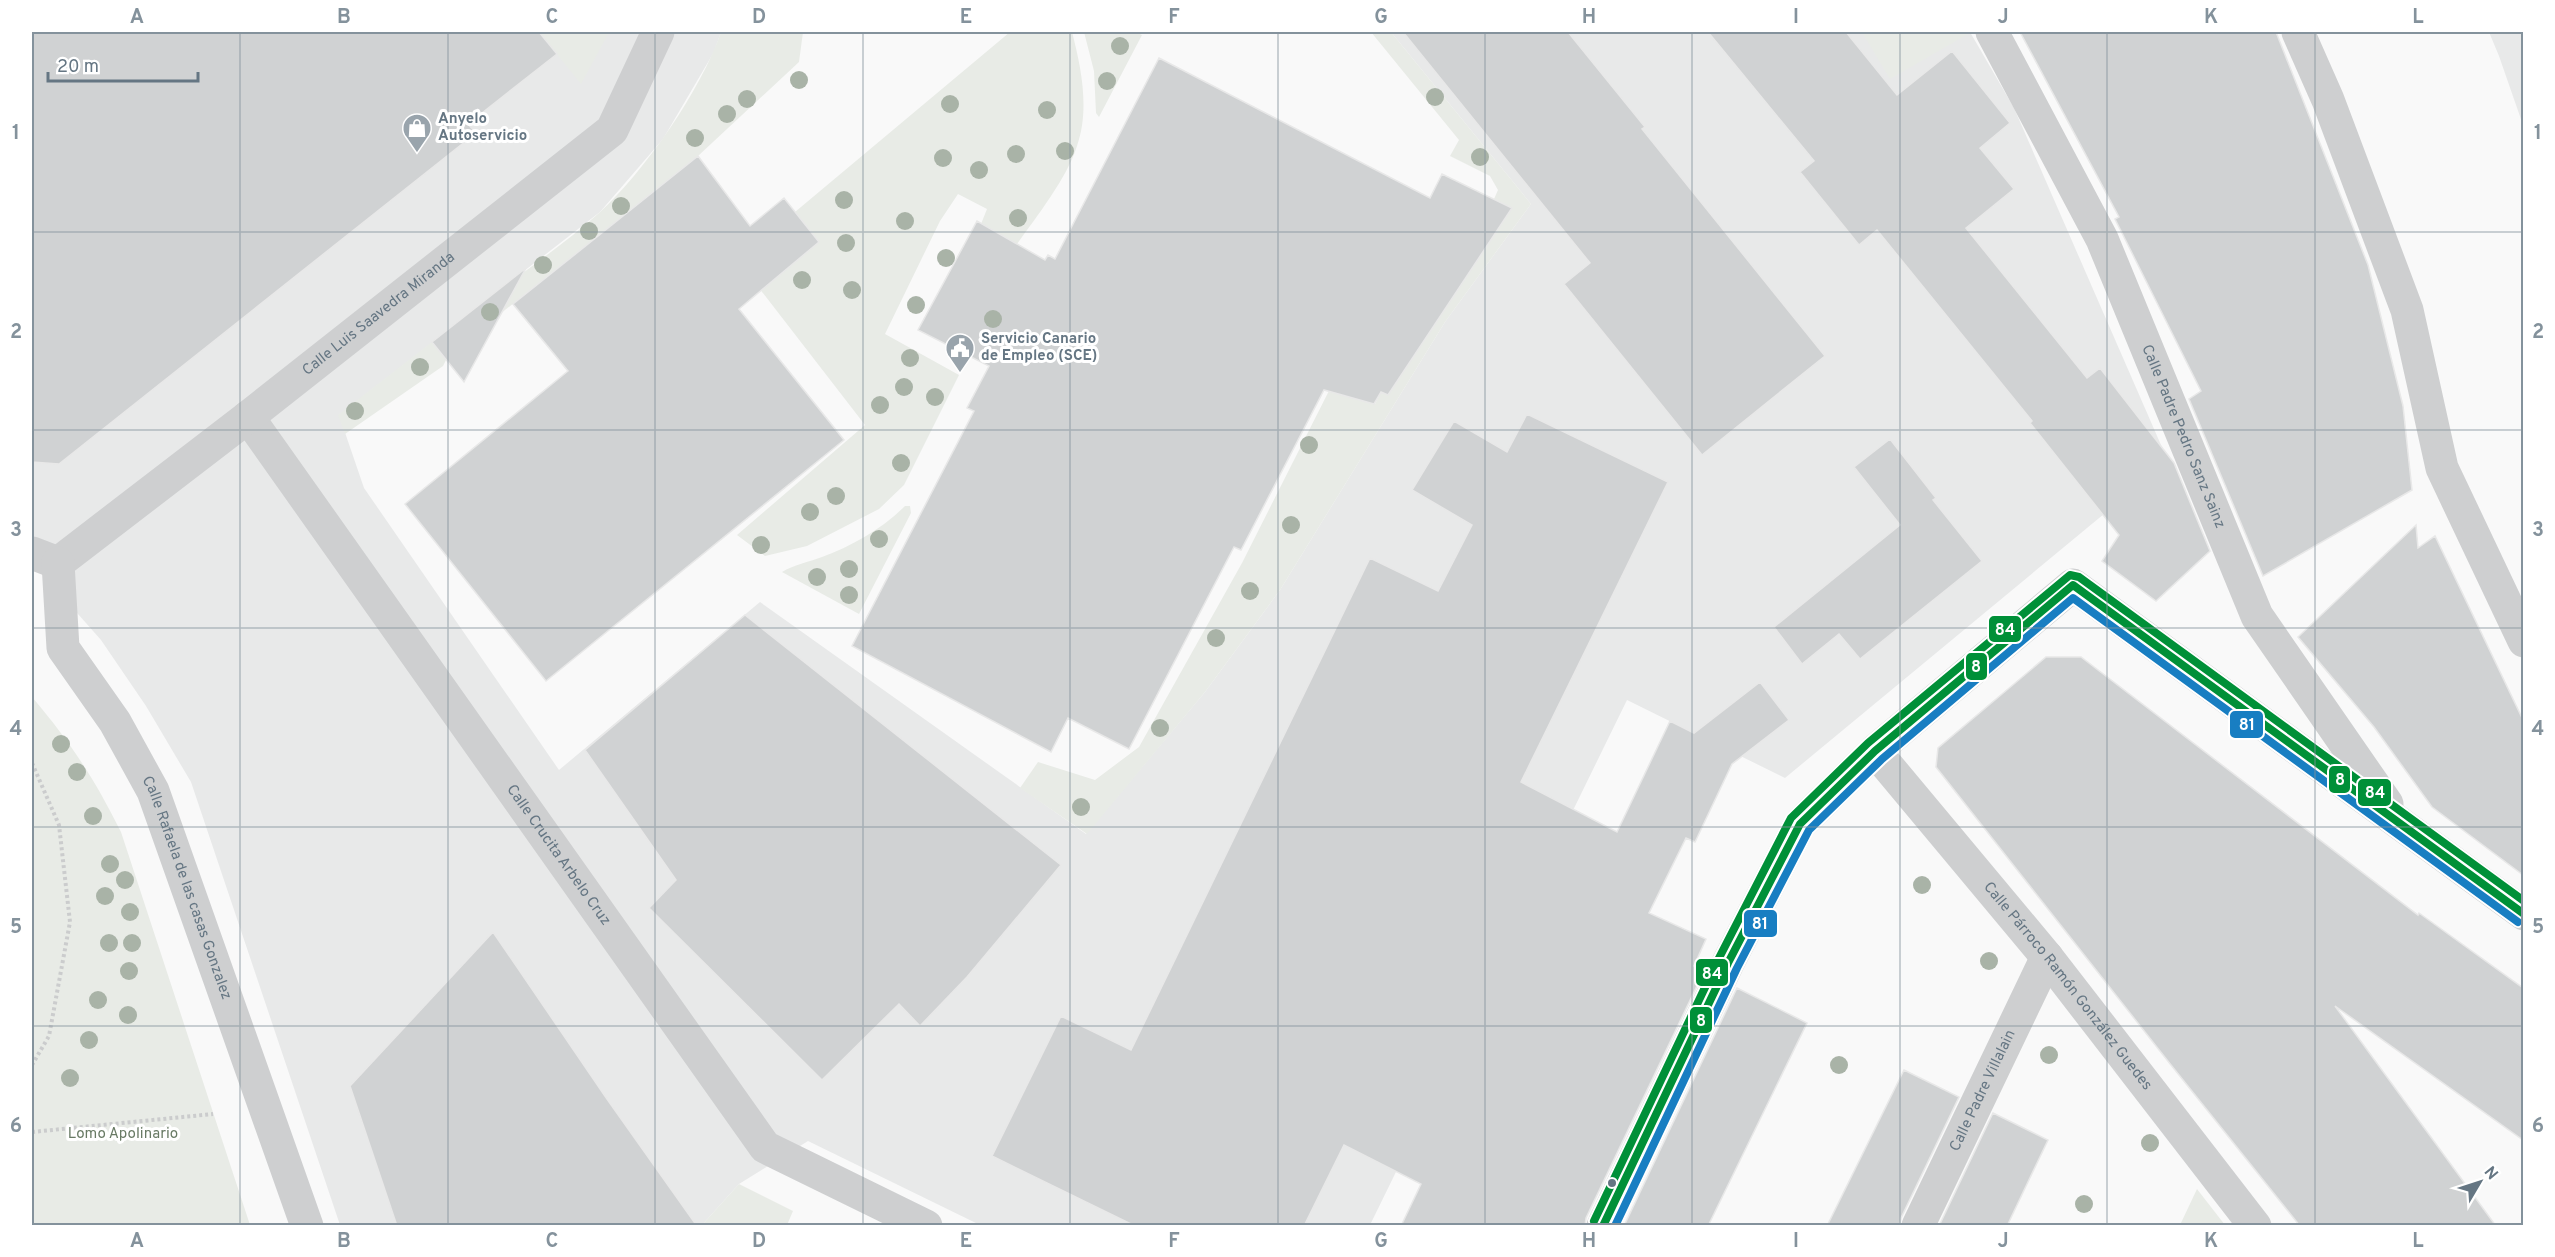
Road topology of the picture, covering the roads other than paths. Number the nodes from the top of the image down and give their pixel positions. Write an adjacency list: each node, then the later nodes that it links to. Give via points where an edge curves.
1 (658, 32): 4 (street, Calle Luis Saavedra Miranda, via 612,130)
2 (1992, 32): 8 (street, Calle Padre Pedro Sanz Sainz, via 2102,239 2256,616)
3 (2298, 32): 6 (street, via 2408,310 2442,468)
4 (248, 417): 5 (street, Calle Luis Saavedra Miranda); 12 (street, Calle Crucita Arbelo Cruz, via 765,1147)
5 (45, 558): 11 (street, Calle Rafaela de las casas Gonzalez, via 63,648 115,722 153,791)
6 (2523, 641)
7 (1875, 751): 8 (street, via 2073,585); 10 (street, Calle Párroco Ramón González Guedes); 13 (street, via 1800,824 1728,963)
8 (2402, 825): 9 (street)
9 (2523, 914)
10 (2047, 957): 14 (street, Calle Padre Villalain); 15 (street, Calle Párroco Ramón González Guedes)
11 (307, 1226)
12 (926, 1226)
13 (1603, 1226)
14 (1918, 1226)
15 (2255, 1226)

